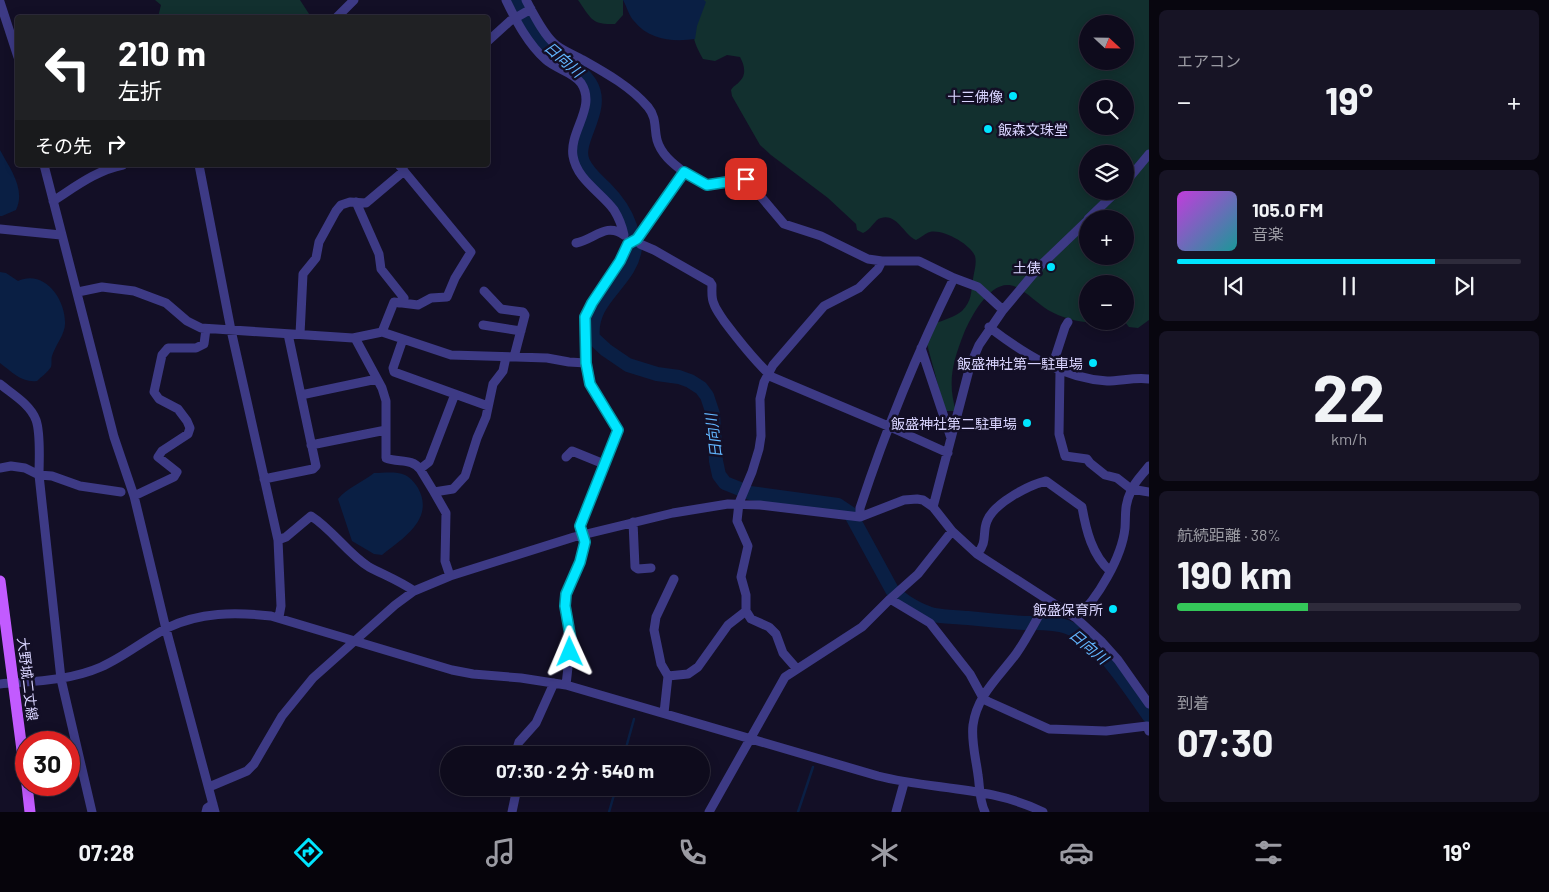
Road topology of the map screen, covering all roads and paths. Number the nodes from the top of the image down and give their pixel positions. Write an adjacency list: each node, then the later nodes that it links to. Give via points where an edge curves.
1 (354, 0): 6 (street)
2 (506, 0): 7 (street)
3 (526, 0): 5 (street)
4 (0, 2): 9 (street)
5 (531, 9): 7 (street); 15 (street, via 555,44 615,79 648,107 655,117 661,149)
6 (339, 15)
7 (515, 18): 8 (street); 24 (street, via 529,41 547,60 580,82 586,96 586,108 574,141 576,168 613,210)
8 (490, 39)
9 (15, 48)
10 (1149, 154): 16 (street)
11 (45, 167): 17 (street)
12 (111, 167): 17 (street)
13 (199, 167): 38 (street)
14 (402, 168): 19 (street, via 366,203); 32 (street, via 471,252 447,297 431,298 418,305)
15 (684, 172): 25 (street); 28 (street, via 707,185 746,179 784,224 821,236 868,259)
16 (1134, 172)
17 (53, 200): 23 (street)
18 (1108, 200): 20 (street)
19 (356, 202): 32 (street, via 379,254 381,269 404,298); 42 (street, via 342,205 336,211 319,242 316,258 303,274)
20 (1097, 210)
21 (1079, 228): 33 (street, via 1040,266)
22 (0, 229): 23 (street)
23 (62, 235): 31 (street)
24 (624, 235): 26 (street, via 616,229 608,229); 27 (street)
25 (637, 239): 27 (street); 49 (street, via 640,244 710,282 714,306 759,366)
26 (576, 243)
27 (628, 244): 47 (street, via 585,317)
28 (882, 261): 29 (street, via 919,261); 49 (street, via 859,288 824,306 773,365)
29 (954, 278): 33 (street, via 978,287); 45 (street)
30 (484, 291): 39 (street, via 501,309 523,312)
31 (78, 292): 37 (street, via 102,287 134,291 166,304 187,321); 72 (street, via 114,437)
32 (399, 303): 40 (street, via 394,302)
33 (1003, 310): 36 (street)
34 (1068, 322): 48 (street)
35 (483, 325): 39 (street)
36 (989, 327): 48 (street); 58 (street, via 970,366)
37 (206, 328): 38 (street); 72 (street, via 204,344 196,348 168,348 162,355 154,392 159,399 178,409 190,428 188,434 158,457 177,472 174,477)
38 (231, 330): 41 (street); 67 (street)
39 (521, 331): 46 (street)
40 (382, 332): 43 (street); 44 (street)
41 (288, 334): 42 (street); 54 (street)
42 (300, 334): 43 (street)
43 (355, 338): 50 (street)
44 (403, 339): 46 (street, via 451,356); 53 (street, via 392,368 394,372)
45 (921, 348): 56 (street); 58 (street)
46 (510, 357): 47 (street); 55 (street, via 493,384)
47 (586, 363): 62 (street, via 590,384 618,430)
48 (1056, 369): 51 (street, via 1109,381); 68 (street, via 1059,434 1065,456 1087,459 1106,475 1117,478)
49 (769, 374): 56 (street); 73 (street, via 760,399 759,450)
50 (377, 379): 54 (street); 57 (street, via 386,400)
51 (1149, 379)
52 (0, 384): 66 (street, via 24,403 36,420)
53 (455, 394): 55 (street); 65 (street, via 429,462)
54 (301, 395): 59 (street)
55 (488, 406): 70 (street, via 465,476 452,489)
56 (888, 426): 60 (street); 75 (street)
57 (386, 430): 59 (street); 65 (street, via 386,458 412,462)
58 (952, 438): 60 (street)
59 (311, 445): 67 (street, via 316,466 313,469)
60 (948, 453): 74 (street)
61 (566, 458): 62 (street, via 572,451)
62 (604, 464): 78 (street, via 580,526)
63 (1149, 466): 68 (street)
64 (0, 468): 66 (street, via 25,468)
65 (420, 469): 70 (street)
66 (39, 475): 69 (street); 96 (street)
67 (264, 479): 79 (street)
68 (1131, 489): 71 (street); 82 (street, via 1124,510 1122,543)
69 (121, 492)
70 (434, 492): 83 (street, via 446,513 445,561)
71 (1149, 492)
72 (134, 496): 92 (street)
73 (740, 500): 75 (street); 76 (street); 89 (street, via 737,521 748,546 741,577)
74 (933, 507): 75 (street, via 918,499 904,500); 77 (street)
75 (859, 517)
76 (633, 522): 78 (street); 81 (street, via 635,568)
77 (952, 531): 80 (street); 87 (street, via 918,574)
78 (583, 534): 83 (street); 100 (street, via 585,542 580,562 566,594 571,640)
79 (278, 540): 86 (street, via 311,516 323,523 342,545 369,566); 90 (street)
80 (977, 554): 82 (street, via 983,548 987,521 996,509 1033,484 1046,481 1082,508 1086,530 1100,563); 88 (street)
81 (651, 568)
82 (1110, 571): 91 (street, via 1092,602)
83 (450, 576): 86 (street)
84 (674, 579): 95 (street, via 656,617 654,630 656,648)
85 (0, 581): 97 (main road, 大野城二丈線)
86 (414, 591): 93 (street)
87 (890, 599): 94 (street, via 862,627); 101 (street, via 930,623 970,674)
88 (1047, 601): 91 (street); 101 (street, via 1016,653)
89 (746, 611): 94 (street, via 751,619 776,634 783,652); 95 (street, via 728,626 698,667 688,674)
90 (279, 617): 92 (street, via 221,613); 93 (street)
91 (1076, 618): 102 (street, via 1118,660)
92 (166, 628): 96 (street, via 102,667); 109 (street)
93 (355, 640): 98 (street, via 452,670); 109 (street, via 300,692 254,764 247,771)
94 (797, 669): 106 (street, via 785,677)
95 (668, 676): 103 (street)
96 (60, 679): 97 (street); 115 (street)
97 (14, 683): 99 (street); 105 (main road, 大野城二丈線)
98 (554, 683): 100 (street); 107 (street, via 536,723)
99 (0, 684)
100 (566, 685): 103 (street)
101 (982, 696): 104 (street, via 1048,729 1106,731); 110 (street, via 973,727)
102 (1149, 704)
103 (664, 713): 106 (street)
104 (1148, 727)
105 (20, 731)
106 (749, 739): 108 (street); 118 (street)
107 (518, 746)
108 (904, 783): 110 (street); 119 (street)
109 (209, 787): 113 (street)
110 (980, 792): 120 (street); 121 (street, via 1023,803)
111 (28, 796): 114 (main road)
112 (515, 796): 117 (street)
113 (214, 808): 116 (street, via 207,808)
114 (30, 812)
115 (92, 812)
116 (206, 812)
117 (512, 812)
118 (709, 812)
119 (896, 812)
120 (985, 812)
121 (1043, 812)

